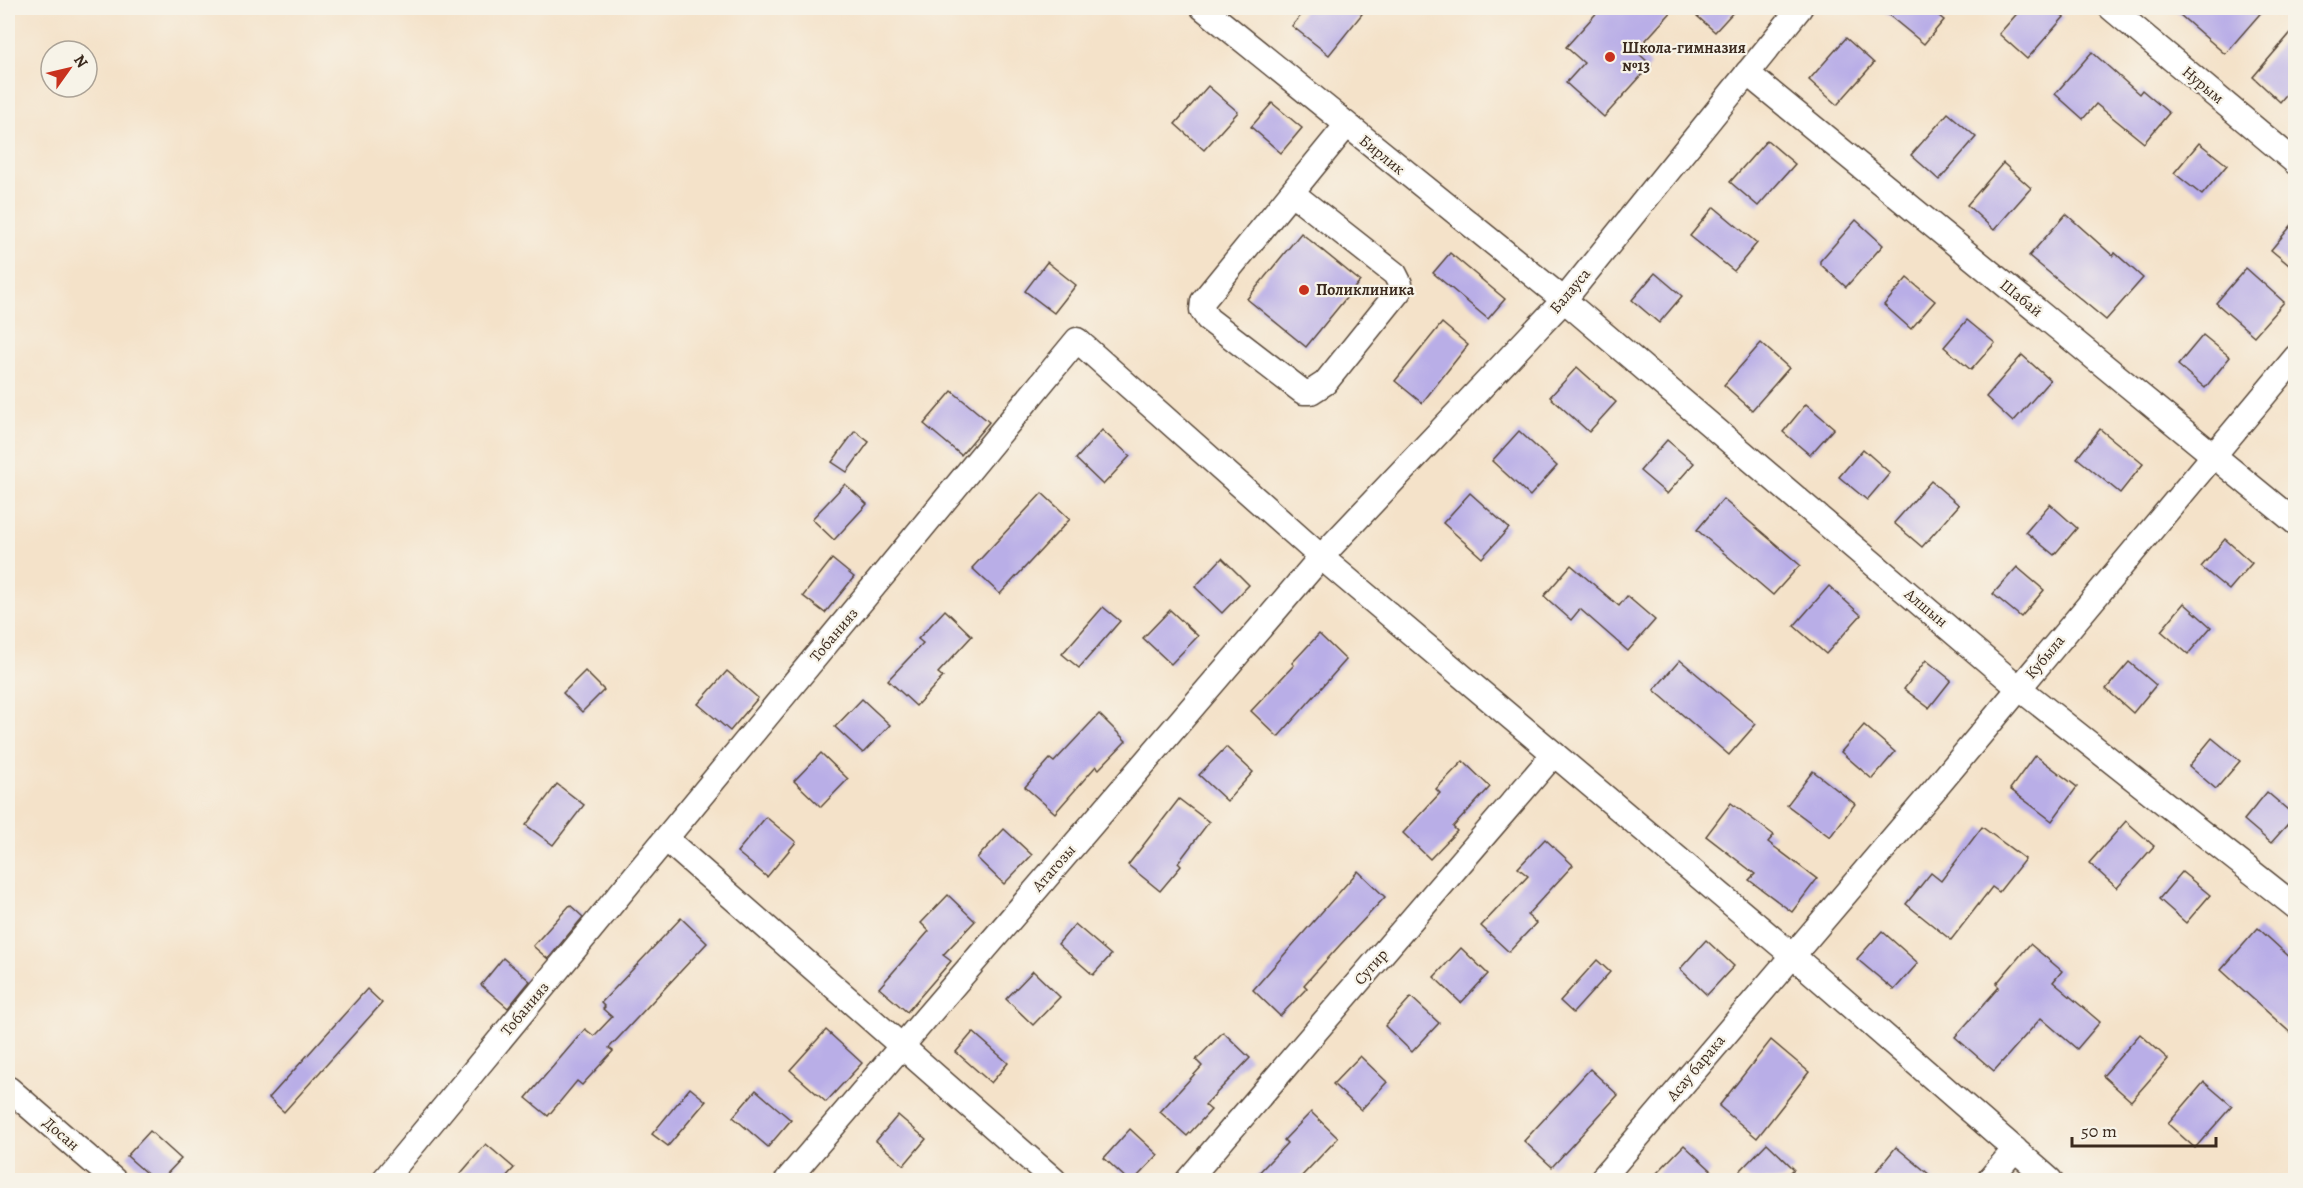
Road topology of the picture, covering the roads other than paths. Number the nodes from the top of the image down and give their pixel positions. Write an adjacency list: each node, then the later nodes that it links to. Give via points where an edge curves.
1 (1203, 8): 5 (street, Бирлик)
2 (1800, 8): 4 (street, Балауса)
3 (2111, 8): 6 (street, Нурым)
4 (1748, 73): 8 (street, Балауса); 10 (street, Шабай)
5 (1346, 126): 7 (street); 8 (street, Бирлик)
6 (2295, 163)
7 (1292, 193): 7 (street, via 1203,301 1202,310 1208,320 1303,392 1311,392 1325,383 1400,284 1395,274)
8 (1564, 300): 12 (street, Балауса); 13 (street, Алшын)
9 (2295, 357): 10 (street, Кубыла)
10 (2213, 456): 11 (street, Шабай); 13 (street, Кубыла)
11 (2295, 523)
12 (1321, 557): 14 (street); 15 (street, Тобанияз, via 1077,340); 18 (street, Атагозы)
13 (2019, 688): 16 (street, Алшын); 17 (street, Кубыла)
14 (1554, 754): 17 (street); 25 (street, Сугир)
15 (666, 839): 18 (street); 22 (street, Тобанияз)
16 (2295, 907)
17 (1792, 955): 20 (street); 26 (street, Асау барака)
18 (901, 1046): 23 (street, Атагозы); 24 (street)
19 (8, 1092): 21 (street, Досан, via 9,1089)
20 (2015, 1149): 27 (street); 28 (street)
21 (114, 1180)
22 (384, 1180)
23 (788, 1180)
24 (1054, 1180)
25 (1188, 1180)
26 (1601, 1180)
27 (1989, 1180)
28 (2050, 1180)

